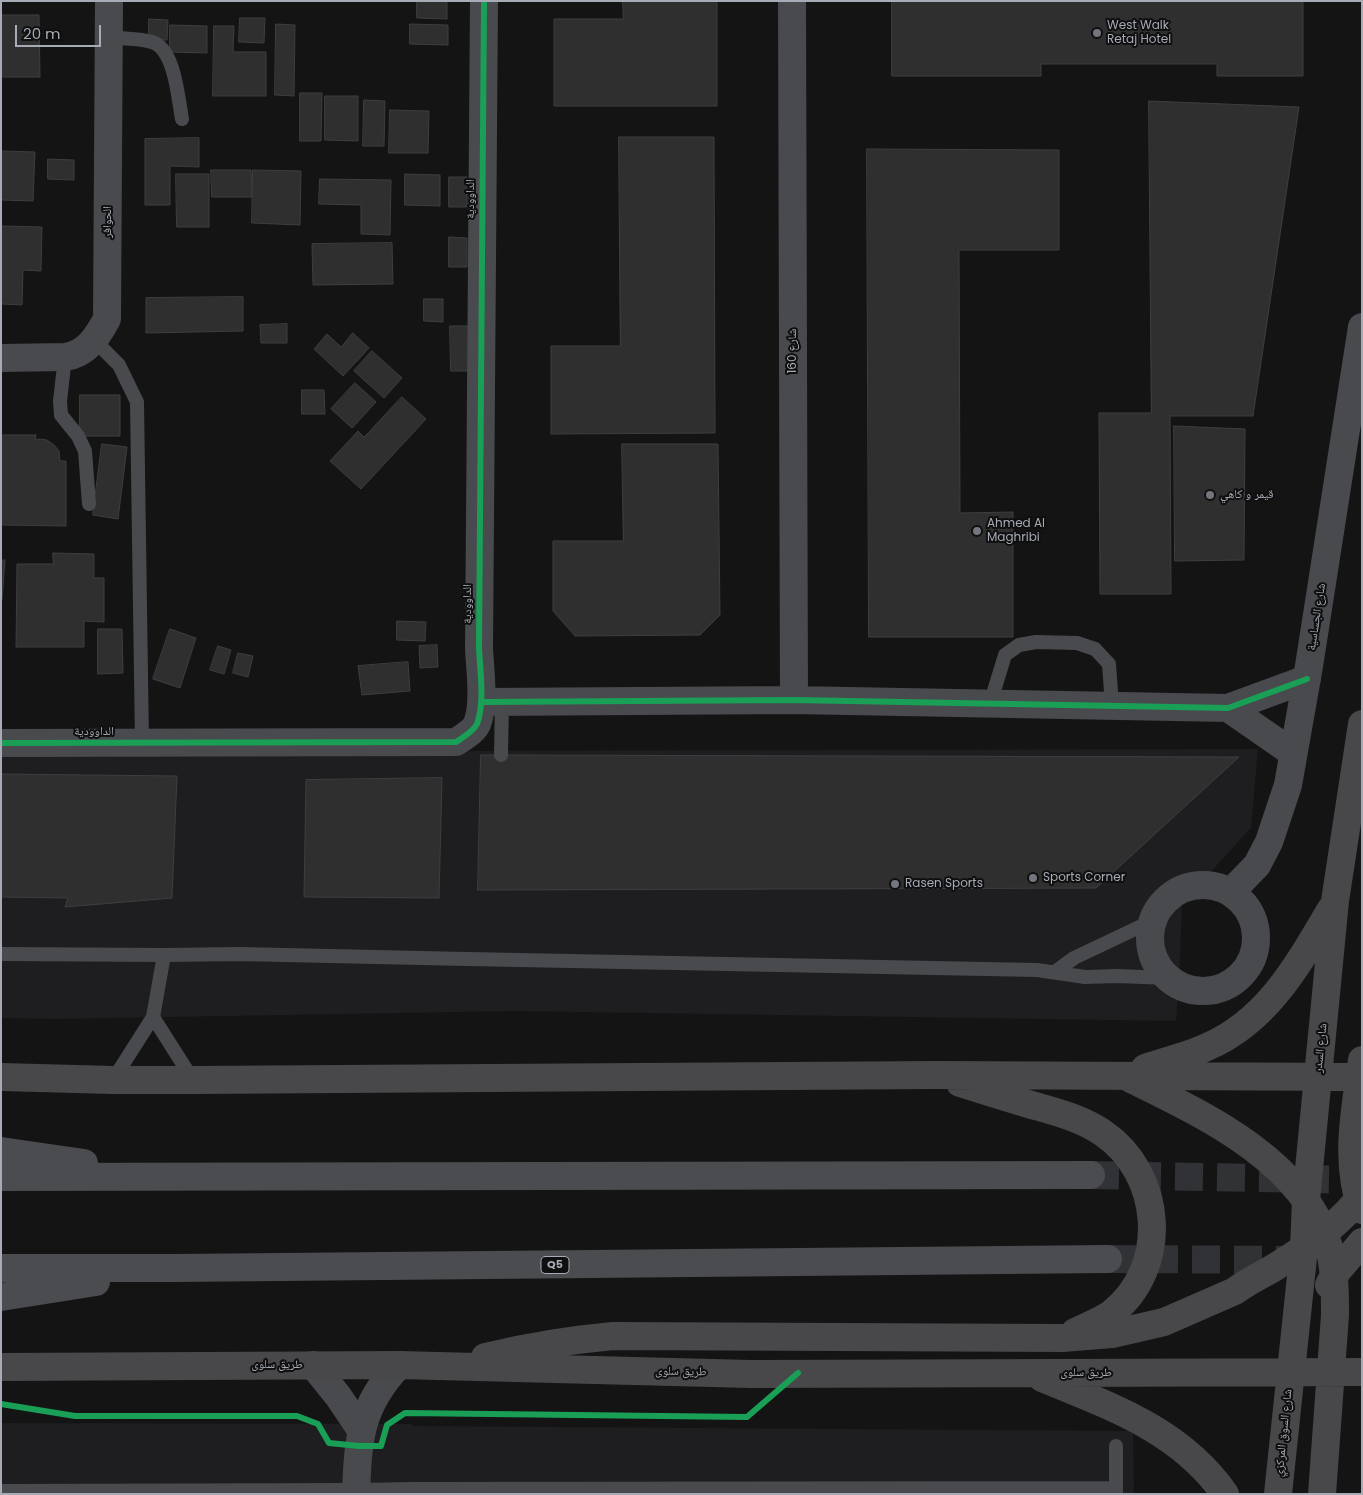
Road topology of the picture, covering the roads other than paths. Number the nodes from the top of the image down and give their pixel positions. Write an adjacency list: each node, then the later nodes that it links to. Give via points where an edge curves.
1 (109, 1): 4 (street, الحوافر)
2 (484, 1): 13 (street, الداوودية, via 479,638)
3 (792, 1): 12 (street, شارع 160)
4 (109, 37): 5 (lane, via 152,42 160,47 171,63); 7 (street, الحوافر, via 107,319)
5 (182, 119)
6 (1362, 327): 11 (street, شارع الجساسية)
7 (95, 341): 8 (street, الحوافر, via 74,356); 19 (lane, via 119,365 137,402)
8 (65, 357): 9 (street, الحوافر); 10 (lane, via 61,415 85,450)
9 (1, 358)
10 (89, 504)
11 (1307, 679): 16 (street); 20 (street, شارع الجساسية)
12 (794, 700): 13 (street); 14 (street)
13 (492, 702): 19 (street, الداوودية, via 470,732 456,742); 21 (lane)
14 (990, 704): 15 (street); 15 (lane, via 1005,655 1018,645 1036,642 1077,643 1095,649 1109,664)
15 (1112, 706): 16 (street)
16 (1228, 708): 20 (street)
17 (1362, 724): 23 (main road, شارع السدر)
18 (1, 743): 19 (street, الداوودية)
19 (142, 743)
20 (1293, 753): 22 (street, شارع الجساسية, via 1288,785 1269,842 1257,865)
21 (502, 754)
22 (1231, 892): 24 (street, via 1208,884 1185,887 1164,900); 28 (street, via 1248,908 1255,930 1254,953 1242,973 1224,986 1201,991)
23 (1335, 901): 32 (main road, via 1295,970 1254,1018 1208,1047); 33 (main road, شارع السدر)
24 (1152, 921): 27 (lane, via 1074,958); 28 (street, via 1150,941 1155,961)
25 (1, 954): 26 (lane)
26 (164, 955): 27 (lane); 29 (lane)
27 (1055, 972): 28 (lane, via 1086,977)
28 (1168, 978)
29 (153, 1017): 35 (lane); 36 (lane)
30 (1361, 1071): 33 (main road); 42 (main road, via 1352,1153)
31 (936, 1075): 32 (main road); 36 (main road); 50 (main road, via 1085,1122 1121,1148 1144,1184 1153,1221 1148,1259 1140,1278 1112,1312)
32 (1123, 1075): 33 (main road); 41 (main road, via 1228,1131 1292,1182)
33 (1318, 1076): 41 (main road, شارع السدر)
34 (1, 1077): 35 (main road)
35 (113, 1080): 36 (main road)
36 (193, 1080)
37 (1, 1151): 40 (highway)
38 (1091, 1175): 40 (highway)
39 (1, 1177): 40 (highway)
40 (187, 1177)
41 (1306, 1200): 43 (main road, شارع السدر)
42 (1360, 1201): 43 (main road)
43 (1314, 1240): 48 (main road, via 1331,1258); 50 (main road, via 1235,1292 1164,1322 1112,1334); 57 (main road, شارع السدر)
44 (1362, 1242): 48 (main road)
45 (1108, 1259): 47 (highway, Q5)
46 (1, 1268): 47 (highway, Q5)
47 (176, 1268): 49 (highway)
48 (1334, 1275): 57 (main road, via 1316,1308); 58 (main road)
49 (1, 1297)
50 (1062, 1338): 53 (main road, via 613,1336 512,1350)
51 (399, 1364): 52 (main road, طريق سلوى); 53 (main road, طريق سلوى); 59 (street, via 375,1394)
52 (313, 1365): 54 (main road, طريق سلوى); 59 (street)
53 (449, 1366): 55 (main road, طريق سلوى, via 751,1374)
54 (1, 1367)
55 (1029, 1372): 57 (main road, طريق سلوى); 64 (main road, via 1127,1414 1162,1433 1195,1459)
56 (1362, 1372): 58 (main road, طريق سلوى)
57 (1290, 1373): 58 (main road, طريق سلوى); 65 (main road, شارع السوق المركزي)
58 (1331, 1373): 66 (main road)
59 (361, 1430): 63 (street)
60 (1116, 1446): 62 (lane)
61 (1, 1491): 63 (lane)
62 (1116, 1491): 63 (lane, via 413,1488)
63 (356, 1492)
64 (1225, 1494)
65 (1278, 1494)
66 (1322, 1494)

